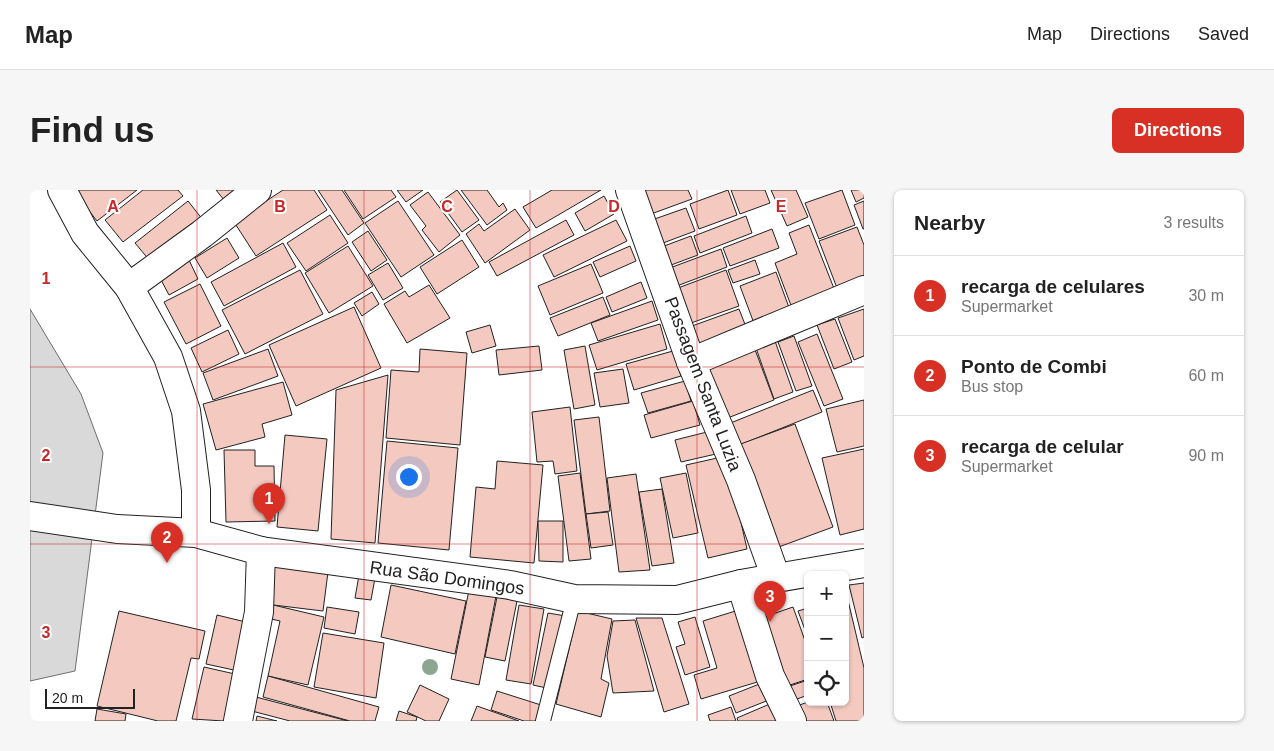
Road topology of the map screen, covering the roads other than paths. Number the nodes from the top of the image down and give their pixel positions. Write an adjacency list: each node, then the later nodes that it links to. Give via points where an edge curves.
1 (62, 190): 4 (street, via 85,233)
2 (257, 190): 4 (street)
3 (630, 190): 6 (street, Passagem Santa Luzia)
4 (129, 287): 8 (street, via 168,357 186,411 196,490)
5 (864, 290): 6 (street)
6 (691, 362): 11 (street, Passagem Santa Luzia)
7 (30, 516): 8 (street, Rua São Domingos, via 117,529)
8 (196, 533): 9 (street, Rua São Domingos)
9 (261, 551): 13 (street, Rua São Domingos, via 510,585); 14 (street, via 259,612)
10 (864, 563): 11 (street, Rua São Domingos)
11 (776, 578): 12 (street, Rua São Domingos)
12 (742, 584): 13 (street, Rua São Domingos, via 677,600); 16 (street, via 770,676)
13 (574, 599): 15 (lane)
14 (238, 721)
15 (543, 721)
16 (792, 721)

